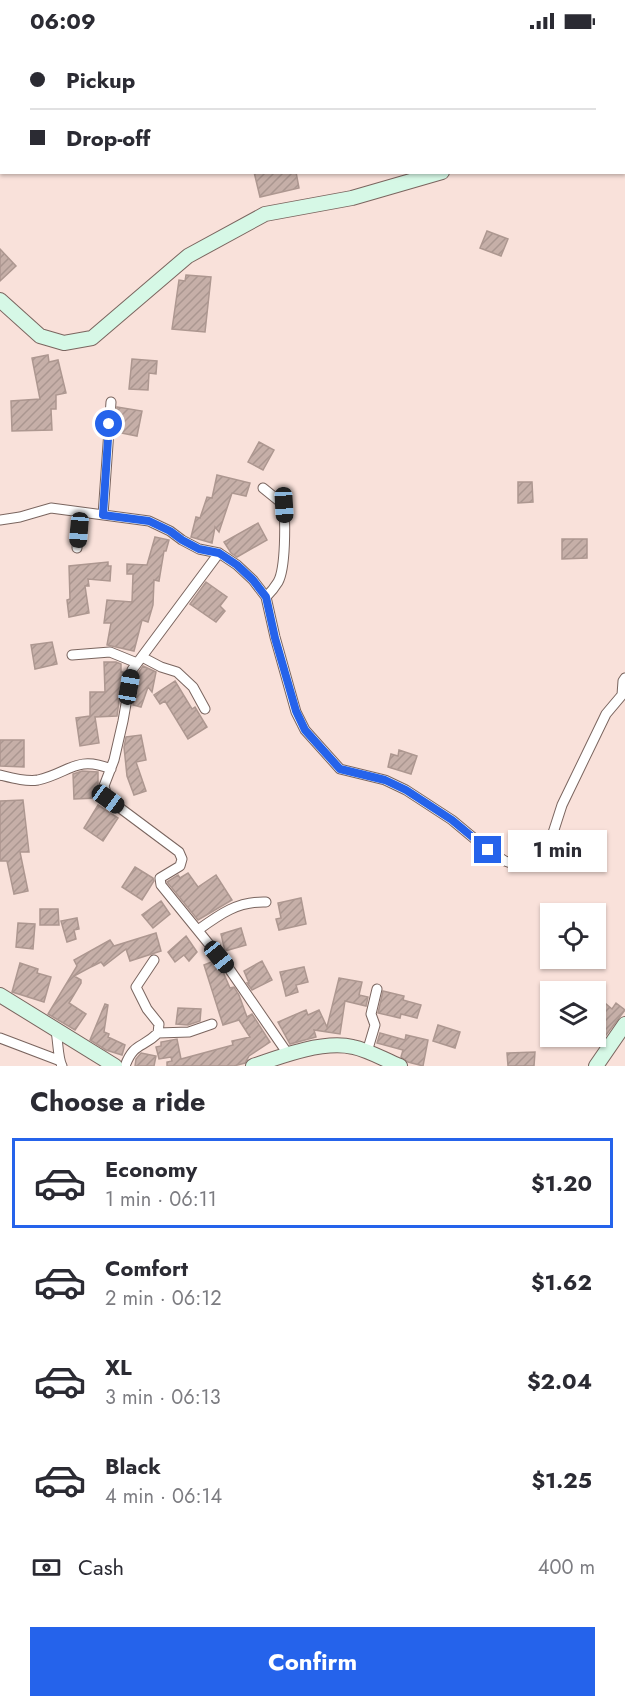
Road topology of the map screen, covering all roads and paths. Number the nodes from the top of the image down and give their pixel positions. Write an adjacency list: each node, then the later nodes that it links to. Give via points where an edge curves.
1 (435, 174): 2 (street, via 352,198 264,214 188,256 92,338 64,343 40,336)
2 (0, 300)
3 (111, 402): 6 (street)
4 (263, 488): 10 (street, via 284,505 285,521 279,581)
5 (80, 512): 6 (street); 7 (street, via 51,508); 8 (street)
6 (103, 515): 9 (street, via 149,521 199,549)
7 (0, 520)
8 (77, 548)
9 (219, 553): 10 (street, via 237,565); 12 (street)
10 (266, 597): 13 (street, via 296,711 305,730 340,769 385,780 406,790 488,850 514,864 542,856 606,714 622,695)
11 (72, 655): 12 (street, via 111,652)
12 (139, 660): 14 (street, via 177,672 193,687); 15 (street, via 132,670)
13 (625, 678)
14 (205, 709)
15 (111, 769): 16 (street, via 97,764 73,765 36,780); 18 (street, via 104,786 108,799 179,852 180,866 160,878 161,885)
16 (0, 776)
17 (266, 903): 18 (street, via 232,907)
18 (198, 930): 28 (street)
19 (154, 960): 25 (street, via 136,987 159,1024)
20 (377, 989): 27 (street, via 371,1014 375,1025)
21 (0, 995): 24 (street)
22 (213, 1024): 25 (street, via 189,1032)
23 (625, 1024): 34 (street)
24 (56, 1031): 29 (street); 30 (street)
25 (158, 1033): 31 (street, via 130,1053)
26 (0, 1038): 29 (street)
27 (367, 1052): 28 (street, via 352,1046); 33 (street)
28 (288, 1054): 32 (street)
29 (60, 1063)
30 (115, 1066)
31 (125, 1066)
32 (253, 1066)
33 (400, 1066)
34 (596, 1066)

